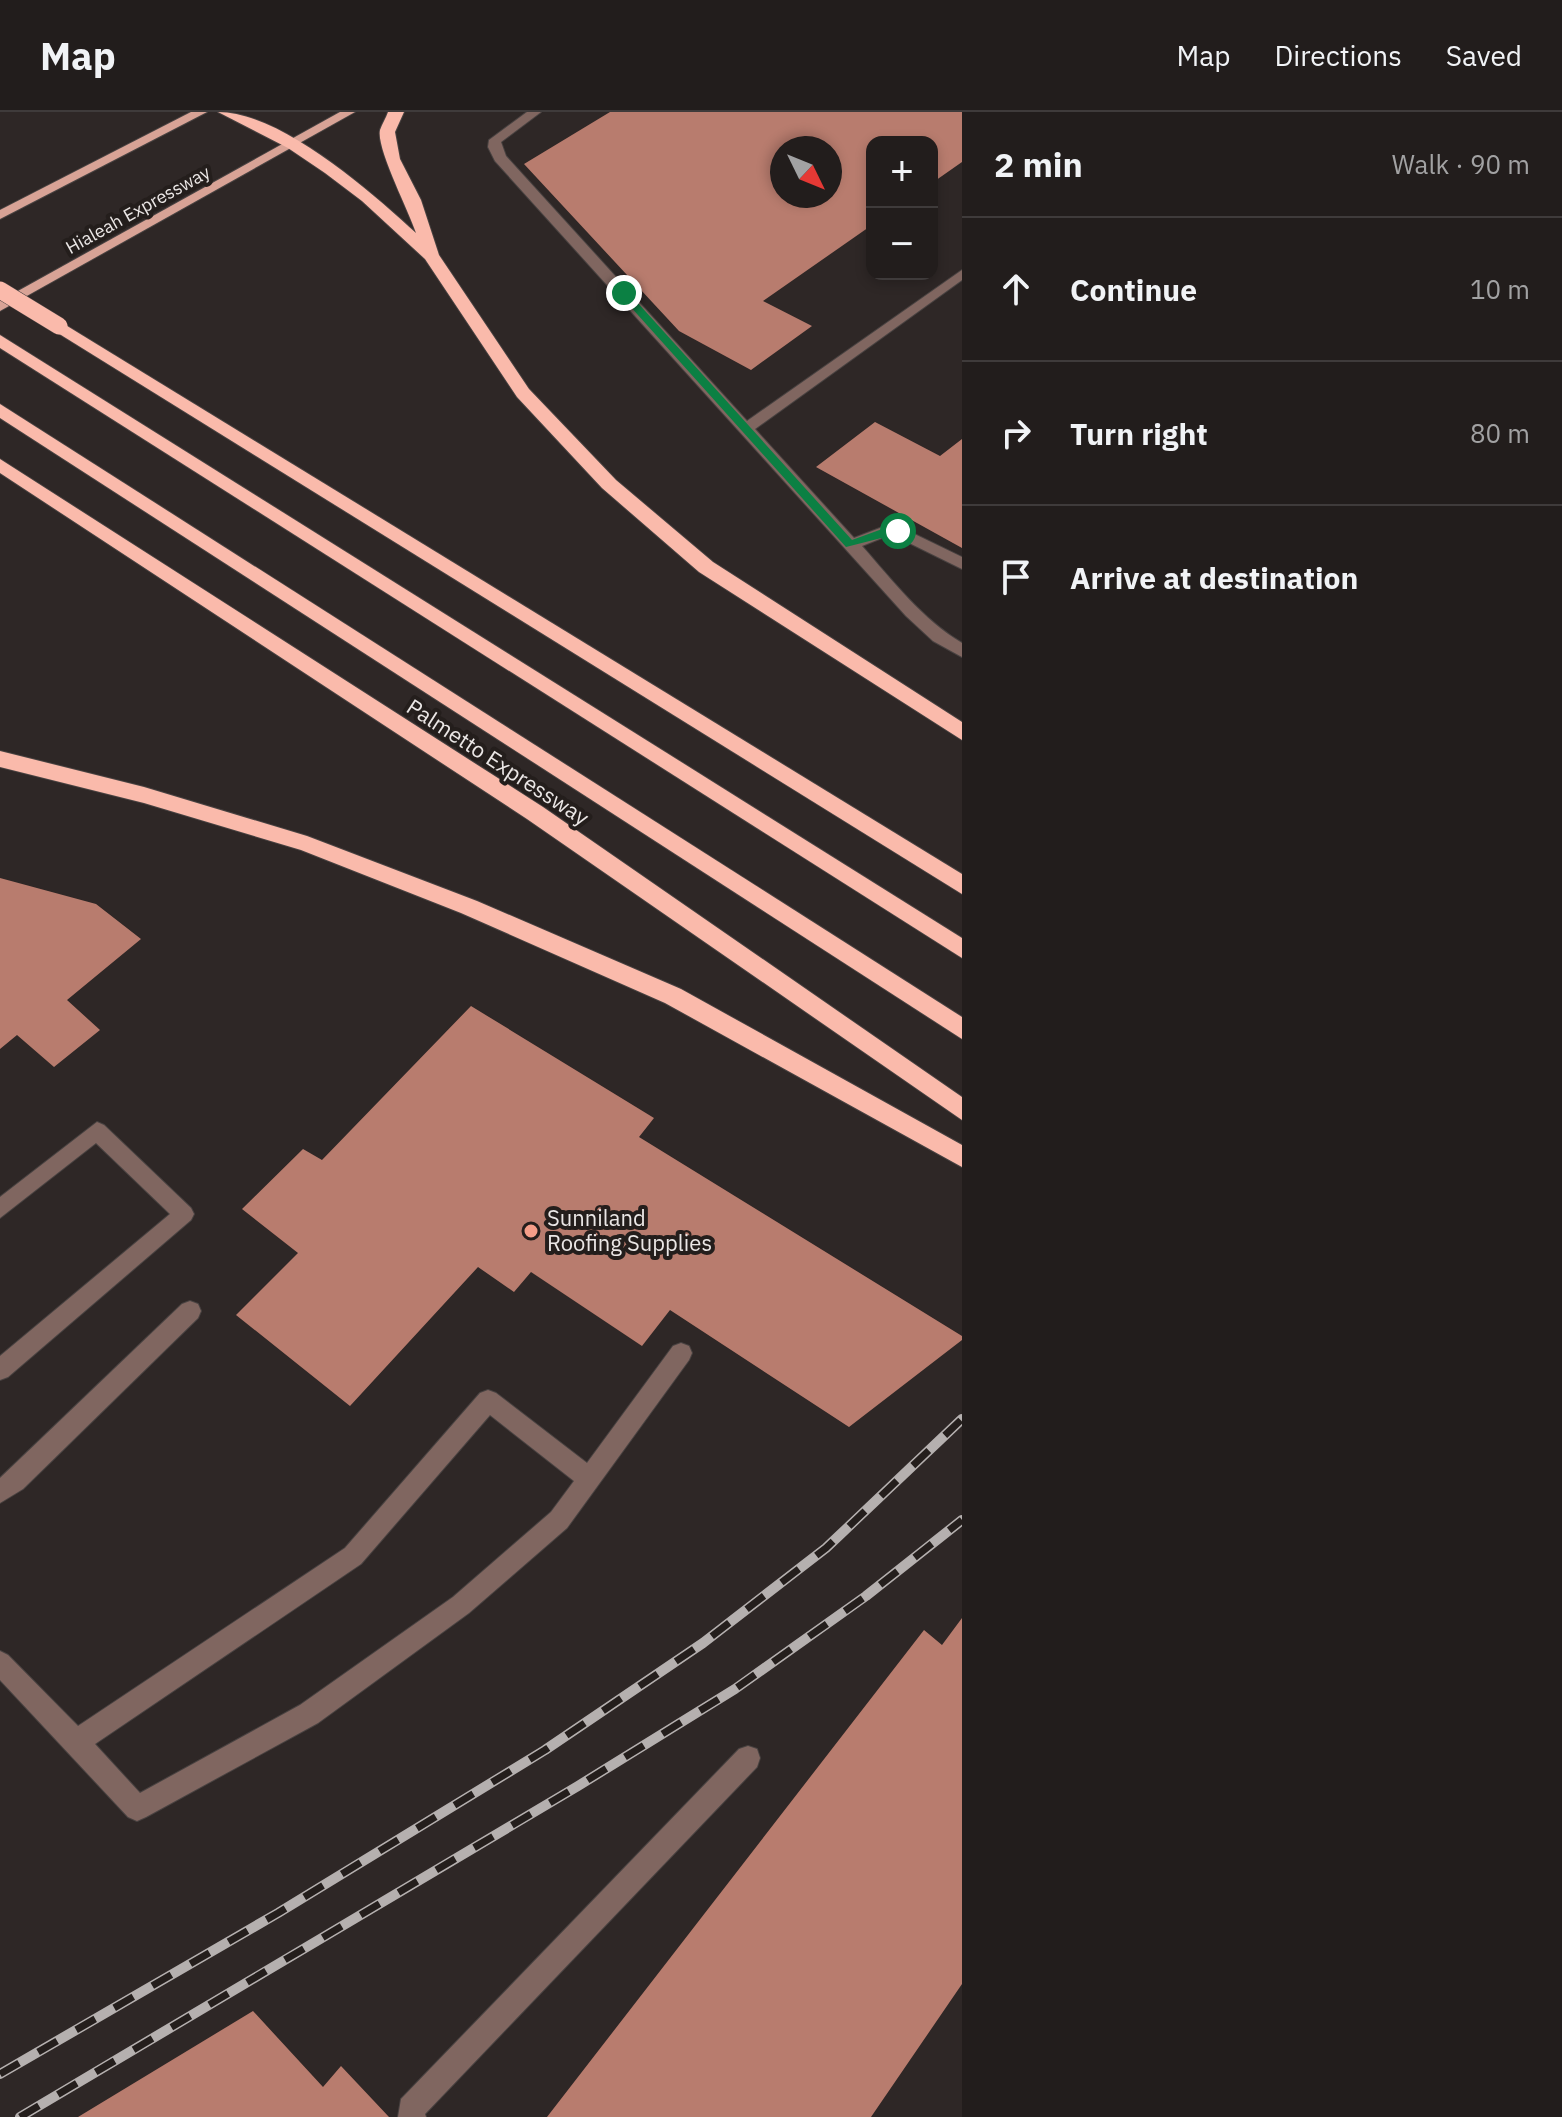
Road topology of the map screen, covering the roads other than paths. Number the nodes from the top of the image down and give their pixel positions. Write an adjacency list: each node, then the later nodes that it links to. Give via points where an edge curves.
1 (201, 112): 7 (main road)
2 (226, 112): 6 (highway)
3 (396, 112): 8 (highway, via 387,132 392,159 413,200)
4 (535, 112): 14 (lane, via 502,132 495,140 495,153)
5 (346, 114): 6 (main road, Hialeah Expressway)
6 (293, 145): 8 (highway, via 368,198); 11 (main road, Hialeah Expressway)
7 (0, 215)
8 (431, 256): 19 (highway, via 523,393 609,484 706,567)
9 (962, 274): 14 (lane)
10 (0, 290): 21 (highway, bridge)
11 (0, 307)
12 (8, 345): 22 (highway)
13 (0, 410): 23 (highway)
14 (745, 429): 16 (lane)
15 (0, 465): 24 (highway, Palmetto Expressway, via 535,813)
16 (850, 545): 17 (lane, via 898,531); 18 (lane, via 926,626)
17 (962, 564)
18 (962, 651)
19 (962, 732)
20 (0, 759): 25 (highway, via 307,844 469,907 673,996)
21 (962, 885)
22 (962, 949)
23 (962, 1029)
24 (962, 1110)
25 (962, 1157)
26 (0, 1209): 29 (lane, via 97,1131 184,1214)
27 (190, 1311): 31 (lane)
28 (681, 1353): 30 (lane)
29 (3, 1362)
30 (589, 1479): 33 (lane, via 559,1520 449,1614 309,1714 137,1808); 33 (lane, via 488,1400 353,1556)
31 (0, 1492)
32 (0, 1663): 33 (lane)
33 (76, 1742)
34 (748, 1758): 35 (lane, via 411,2109)
35 (412, 2117)

